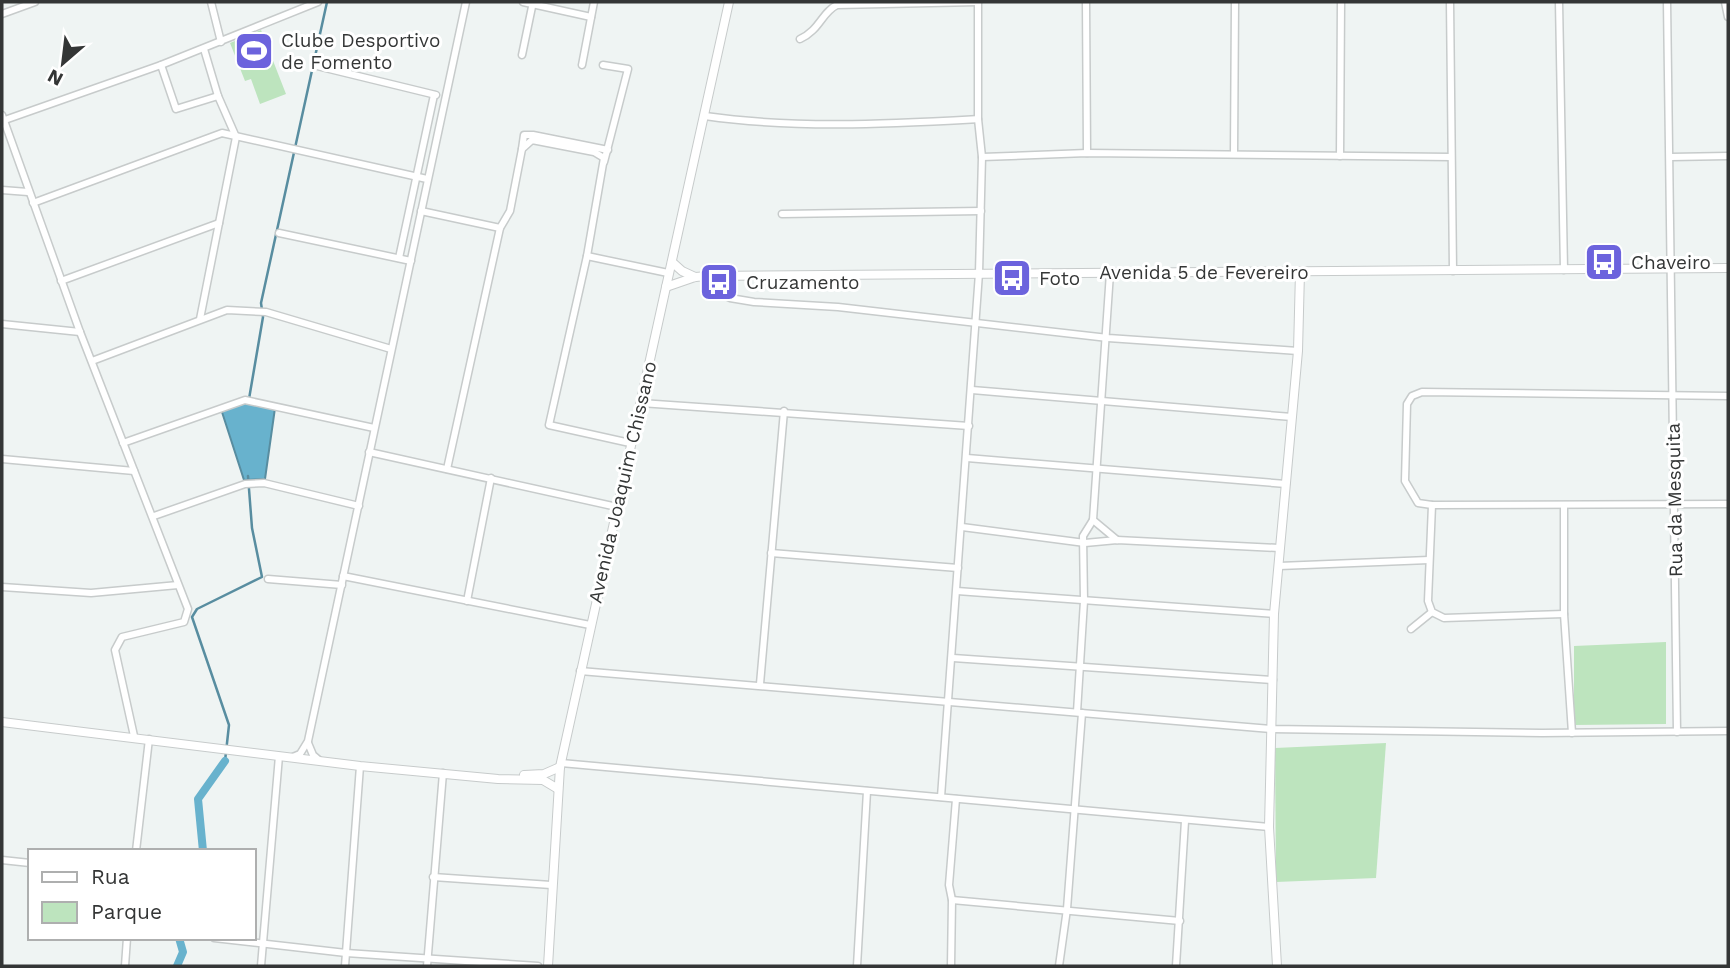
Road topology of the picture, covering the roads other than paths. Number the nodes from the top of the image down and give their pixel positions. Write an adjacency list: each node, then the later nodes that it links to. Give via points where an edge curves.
1 (35, 2): 17 (street)
2 (211, 2): 21 (street)
3 (318, 2): 21 (street)
4 (464, 2): 30 (street)
5 (523, 2): 16 (street)
6 (594, 2): 18 (street)
7 (729, 2): 31 (street, Avenida Joaquim Chissano)
8 (978, 2): 20 (street, via 837,5); 33 (street)
9 (1086, 2): 37 (street)
10 (1235, 2): 38 (street)
11 (1340, 2): 39 (street)
12 (1450, 2): 41 (street)
13 (1559, 2): 62 (street)
14 (1667, 2): 42 (street, Rua da Mesquita)
15 (1725, 2): 19 (street)
16 (533, 3): 18 (street); 23 (street)
17 (2, 14)
18 (591, 16): 25 (street)
19 (1728, 17)
20 (800, 38)
21 (221, 42): 22 (street)
22 (204, 49): 24 (street); 29 (street)
23 (522, 55)
24 (161, 65): 29 (street, via 176,109); 32 (street)
25 (582, 65)
26 (603, 65): 36 (street, via 628,69)
27 (317, 66): 28 (street)
28 (434, 95): 30 (street); 45 (street)
29 (218, 96): 34 (street)
30 (445, 98): 46 (street)
31 (705, 116): 33 (street, via 838,126); 59 (street, Avenida Joaquim Chissano)
32 (3, 119): 48 (street)
33 (978, 119): 43 (street)
34 (236, 137): 45 (street); 49 (street, via 213,135); 53 (street)
35 (522, 149): 36 (street, via 524,135 533,135); 44 (street, via 533,140 594,152 604,158); 54 (street, via 510,211)
36 (608, 150): 44 (street)
37 (1087, 153): 38 (street); 43 (street)
38 (1234, 154): 39 (street)
39 (1340, 156): 41 (street)
40 (1728, 156): 42 (street)
41 (1451, 157): 63 (street)
42 (1671, 157): 61 (street, Rua da Mesquita)
43 (982, 158): 51 (street)
44 (603, 168): 56 (street)
45 (416, 177): 46 (street); 57 (street)
46 (427, 179): 50 (street)
47 (2, 190): 48 (street)
48 (28, 192): 49 (street)
49 (33, 203): 70 (street)
50 (421, 211): 54 (street); 58 (street)
51 (981, 211): 52 (street); 66 (street)
52 (782, 214)
53 (219, 223): 70 (street); 72 (street)
54 (500, 228): 94 (street)
55 (279, 233): 57 (street)
56 (587, 256): 65 (street); 90 (street, via 549,425)
57 (400, 258): 58 (street)
58 (411, 261): 77 (street)
59 (672, 262): 65 (street, Avenida Joaquim Chissano); 68 (street)
60 (1728, 268): 61 (street, Avenida 5 de Fevereiro)
61 (1671, 269): 62 (street, Avenida 5 de Fevereiro); 82 (street, Rua da Mesquita)
62 (1563, 270): 63 (street, Avenida 5 de Fevereiro)
63 (1453, 271): 64 (street, Avenida 5 de Fevereiro)
64 (1300, 272): 67 (street, Avenida 5 de Fevereiro); 78 (street)
65 (668, 273): 71 (street, Avenida Joaquim Chissano)
66 (979, 273): 67 (street, Avenida 5 de Fevereiro); 69 (street, Avenida 5 de Fevereiro); 74 (street)
67 (1110, 273): 76 (street)
68 (695, 277): 69 (street, Avenida 5 de Fevereiro); 71 (street, Avenida 5 de Fevereiro)
69 (710, 277): 74 (street, via 712,290 730,298)
70 (61, 281): 75 (street)
71 (666, 287): 83 (street, Avenida Joaquim Chissano)
72 (200, 319): 77 (street, via 227,310 266,312); 79 (street)
73 (2, 324): 75 (street)
74 (975, 325): 76 (street); 80 (street)
75 (80, 332): 79 (street)
76 (1108, 338): 78 (street); 84 (street)
77 (391, 349): 88 (street)
78 (1298, 351): 86 (street)
79 (92, 361): 89 (street)
80 (972, 390): 84 (street); 87 (street)
81 (1728, 396): 82 (street)
82 (1673, 397): 99 (street, Rua da Mesquita); 101 (street, via 1422,392 1412,396 1407,404 1405,481 1418,503)
83 (641, 403): 85 (street); 90 (street, Avenida Joaquim Chissano)
84 (1102, 404): 86 (street); 95 (street)
85 (784, 411): 87 (street); 111 (street)
86 (1292, 417): 98 (street)
87 (969, 426): 92 (street)
88 (374, 428): 89 (street, via 245,400); 91 (street)
89 (123, 443): 96 (street)
90 (630, 443): 104 (street, Avenida Joaquim Chissano)
91 (369, 452): 94 (street); 102 (street)
92 (967, 458): 95 (street); 107 (street)
93 (2, 459): 96 (street)
94 (447, 469): 97 (street)
95 (1099, 469): 98 (street); 106 (street)
96 (134, 471): 105 (street)
97 (491, 478): 104 (street); 121 (street)
98 (1286, 484): 110 (street)
99 (1674, 503): 100 (street); 103 (street); 138 (street, Rua da Mesquita)
100 (1728, 503)
101 (1432, 505): 103 (street); 112 (street)
102 (359, 506): 105 (street, via 264,483 245,484); 115 (street)
103 (1564, 506): 125 (street)
104 (617, 507): 126 (street, Avenida Joaquim Chissano)
105 (154, 516): 117 (street)
106 (1093, 520): 108 (street); 109 (street, via 1084,530)
107 (962, 527): 109 (street); 114 (street)
108 (1117, 540): 109 (street); 110 (street)
109 (1084, 543): 122 (street)
110 (1279, 548): 113 (street)
111 (771, 553): 114 (street); 132 (street)
112 (1429, 560): 113 (street); 123 (street)
113 (1279, 566): 124 (street)
114 (958, 568): 120 (street)
115 (343, 576): 118 (street); 121 (street)
116 (268, 579): 118 (street)
117 (178, 585): 119 (street, via 91,593); 140 (street, via 188,608 184,622 117,642)
118 (342, 585): 142 (street)
119 (2, 587)
120 (957, 591): 122 (street); 128 (street)
121 (467, 601): 126 (street)
122 (1084, 601): 124 (street); 129 (street)
123 (1432, 612): 125 (street, via 1444,618); 127 (street)
124 (1274, 614): 131 (street)
125 (1564, 614): 139 (street)
126 (590, 625): 130 (street, Avenida Joaquim Chissano)
127 (1411, 629)
128 (953, 657): 129 (street); 133 (street)
129 (1082, 667): 131 (street); 134 (street)
130 (580, 671): 132 (street); 146 (street, Avenida Joaquim Chissano)
131 (1273, 680): 136 (street)
132 (760, 684): 133 (street)
133 (950, 700): 134 (street); 152 (street)
134 (1080, 713): 136 (street); 154 (street)
135 (2, 722): 140 (street)
136 (1271, 729): 139 (street); 156 (street)
137 (1728, 730): 138 (street)
138 (1677, 732): 139 (street)
139 (1572, 733)
140 (134, 736): 141 (street)
141 (149, 739): 143 (street); 157 (street)
142 (307, 741): 144 (street); 145 (street)
143 (279, 756): 144 (street); 167 (street)
144 (292, 758): 145 (street)
145 (320, 761): 147 (street)
146 (561, 765): 149 (street, via 544,774); 150 (street, Avenida Joaquim Chissano); 151 (street)
147 (360, 766): 148 (street); 168 (street)
148 (443, 773): 149 (street); 160 (street)
149 (486, 777): 150 (street, via 543,780)
150 (558, 789): 161 (street, Avenida Joaquim Chissano)
151 (867, 791): 152 (street); 176 (street)
152 (941, 797): 153 (street)
153 (956, 799): 154 (street); 162 (street, via 948,885)
154 (1074, 811): 155 (street); 163 (street)
155 (1185, 821): 156 (street); 164 (street)
156 (1269, 827): 180 (street)
157 (136, 849)
158 (2, 860): 159 (street)
159 (28, 863)
160 (433, 877): 161 (street); 169 (street)
161 (551, 885): 175 (street, Avenida Joaquim Chissano)
162 (952, 900): 163 (street); 177 (street)
163 (1067, 909): 164 (street); 178 (street)
164 (1180, 921): 179 (street)
165 (127, 940): 171 (street)
166 (234, 940): 167 (street)
167 (263, 943): 168 (street); 172 (street)
168 (346, 953): 169 (street); 173 (street)
169 (427, 962): 170 (street)
170 (510, 965): 174 (street)
171 (125, 966)
172 (261, 966)
173 (345, 966)
174 (538, 966)
175 (548, 966)
176 (857, 966)
177 (951, 966)
178 (1059, 966)
179 (1176, 966)
180 (1277, 966)

